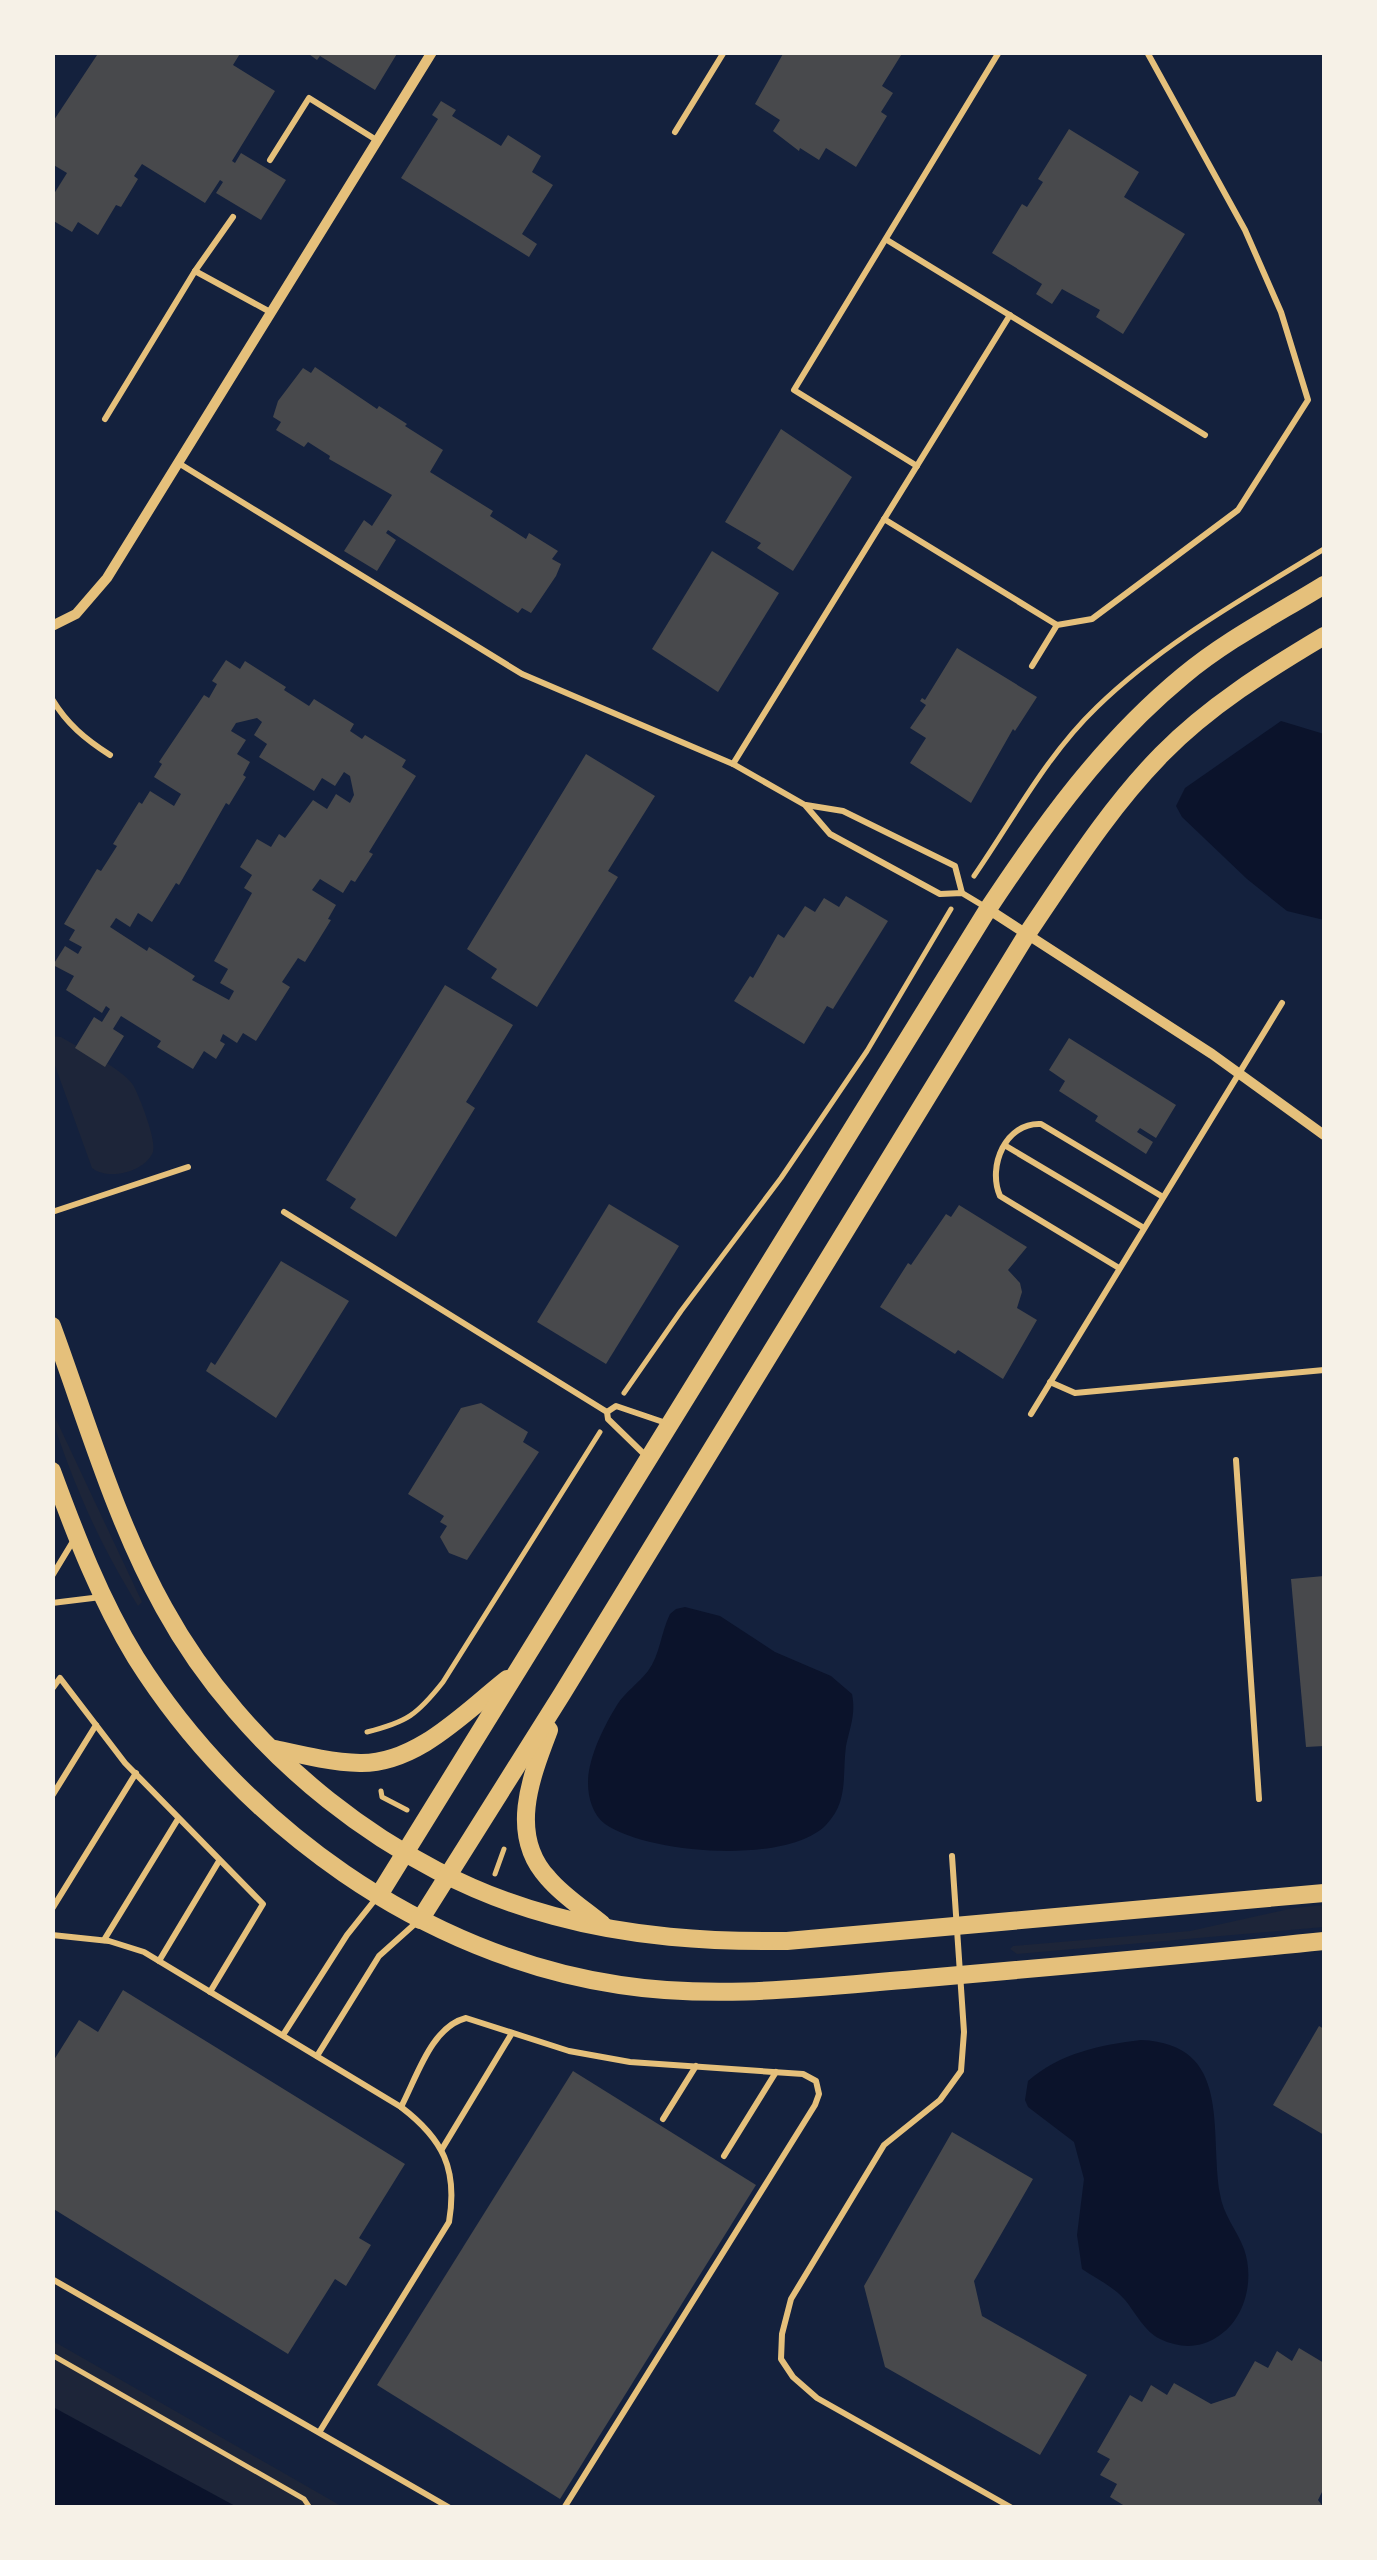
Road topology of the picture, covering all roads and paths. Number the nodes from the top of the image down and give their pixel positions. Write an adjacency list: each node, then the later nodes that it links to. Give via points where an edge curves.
1 (432, 52): 6 (street)
2 (724, 52): 5 (lane)
3 (999, 52): 9 (lane)
4 (1147, 52): 19 (lane, via 1245,230 1281,312 1308,400 1238,510 1092,619)
5 (675, 132)
6 (378, 141): 7 (lane, via 309,98); 11 (street)
7 (270, 160)
8 (233, 217): 10 (lane)
9 (887, 240): 12 (lane); 16 (lane, via 794,390)
10 (195, 271): 11 (lane); 13 (lane)
11 (272, 314): 15 (street)
12 (1010, 315): 14 (lane); 16 (lane)
13 (105, 420)
14 (1205, 435)
15 (180, 464): 20 (street, via 107,578 76,614); 25 (lane, via 522,674)
16 (917, 466): 17 (lane)
17 (884, 519): 19 (lane); 25 (lane)
18 (1324, 585): 30 (street, via 1232,640 1137,717 1062,801)
19 (1058, 625): 22 (lane)
20 (52, 626)
21 (1324, 636): 32 (street, via 1230,696 1162,754)
22 (1032, 666)
23 (52, 699): 24 (lane, via 84,739)
24 (110, 755)
25 (733, 764): 26 (lane)
26 (805, 805): 29 (lane, via 830,834 940,894); 29 (lane, via 843,811 955,866)
27 (993, 846): 28 (path)
28 (986, 858)
29 (962, 894): 30 (lane)
30 (988, 909): 32 (street); 49 (street)
31 (943, 920): 46 (path, via 867,1051)
32 (1027, 934): 34 (street); 60 (street)
33 (1282, 1003): 34 (lane)
34 (1239, 1072): 35 (street); 38 (lane)
35 (1324, 1135)
36 (1006, 1146): 38 (lane, via 1017,1130 1041,1124); 41 (lane); 42 (lane, via 994,1166 1000,1196)
37 (188, 1167): 39 (lane)
38 (1163, 1197): 41 (lane)
39 (52, 1212)
40 (284, 1212): 47 (lane)
41 (1144, 1228): 42 (lane)
42 (1120, 1268): 45 (lane)
43 (52, 1326): 63 (street, via 130,1541 164,1609 220,1694)
44 (1324, 1370): 45 (lane, via 1075,1393)
45 (1050, 1382): 48 (lane)
46 (622, 1397)
47 (606, 1412): 49 (lane, via 616,1406); 51 (lane)
48 (1031, 1414)
49 (672, 1425): 51 (street)
50 (602, 1429): 62 (path, via 432,1695 404,1722)
51 (651, 1460): 58 (street)
52 (1236, 1460): 66 (lane)
53 (52, 1471): 54 (street)
54 (76, 1536): 55 (lane); 56 (street)
55 (52, 1576)
56 (103, 1596): 57 (lane); 79 (street, via 136,1658 212,1756 297,1836)
57 (52, 1604)
58 (519, 1670): 63 (street, via 432,1738 384,1760 360,1763); 71 (street)
59 (52, 1689): 61 (lane, via 60,1678)
60 (562, 1694): 76 (street); 83 (street, via 530,1780 530,1853 546,1877)
61 (96, 1725): 64 (lane); 65 (lane)
62 (367, 1732)
63 (271, 1748): 71 (street)
64 (136, 1774): 69 (lane); 80 (lane)
65 (52, 1796)
66 (1259, 1799)
67 (407, 1810): 68 (path, via 382,1794)
68 (372, 1812)
69 (178, 1819): 74 (lane); 85 (lane)
70 (504, 1848): 75 (path)
71 (406, 1853): 76 (street); 79 (street)
72 (488, 1856): 75 (path)
73 (952, 1856): 82 (lane)
74 (220, 1861): 87 (lane); 89 (lane, via 263,1904)
75 (498, 1861): 77 (path)
76 (449, 1875): 81 (street); 83 (street, via 552,1916)
77 (494, 1877)
78 (1324, 1893): 82 (street)
79 (379, 1896): 81 (street); 91 (lane)
80 (52, 1909)
81 (420, 1920): 88 (street, via 521,1964 671,1991 728,1993); 92 (lane, via 379,1956)
82 (957, 1926): 83 (street, via 734,1942); 88 (lane)
83 (606, 1928)
84 (52, 1935): 85 (lane)
85 (104, 1940): 87 (lane)
86 (1324, 1941): 88 (street)
87 (159, 1961): 89 (lane)
88 (960, 1975): 105 (lane, via 960,2071 940,2100 884,2145 791,2300 781,2359 816,2398)
89 (210, 1992): 91 (lane)
90 (512, 2033): 93 (lane, via 584,2054); 95 (lane, via 466,2018 453,2022 441,2032); 97 (lane)
91 (283, 2035): 92 (lane)
92 (317, 2056): 95 (lane)
93 (696, 2066): 94 (lane); 96 (lane)
94 (776, 2072): 98 (lane); 104 (lane, via 816,2081 815,2105)
95 (401, 2107): 97 (lane)
96 (663, 2119)
97 (442, 2149): 101 (lane, via 454,2194 449,2222)
98 (724, 2156)
99 (52, 2280): 101 (lane)
100 (52, 2355): 102 (path)
101 (320, 2431): 103 (lane)
102 (310, 2508)
103 (450, 2508)
104 (564, 2508)
105 (1012, 2508)

